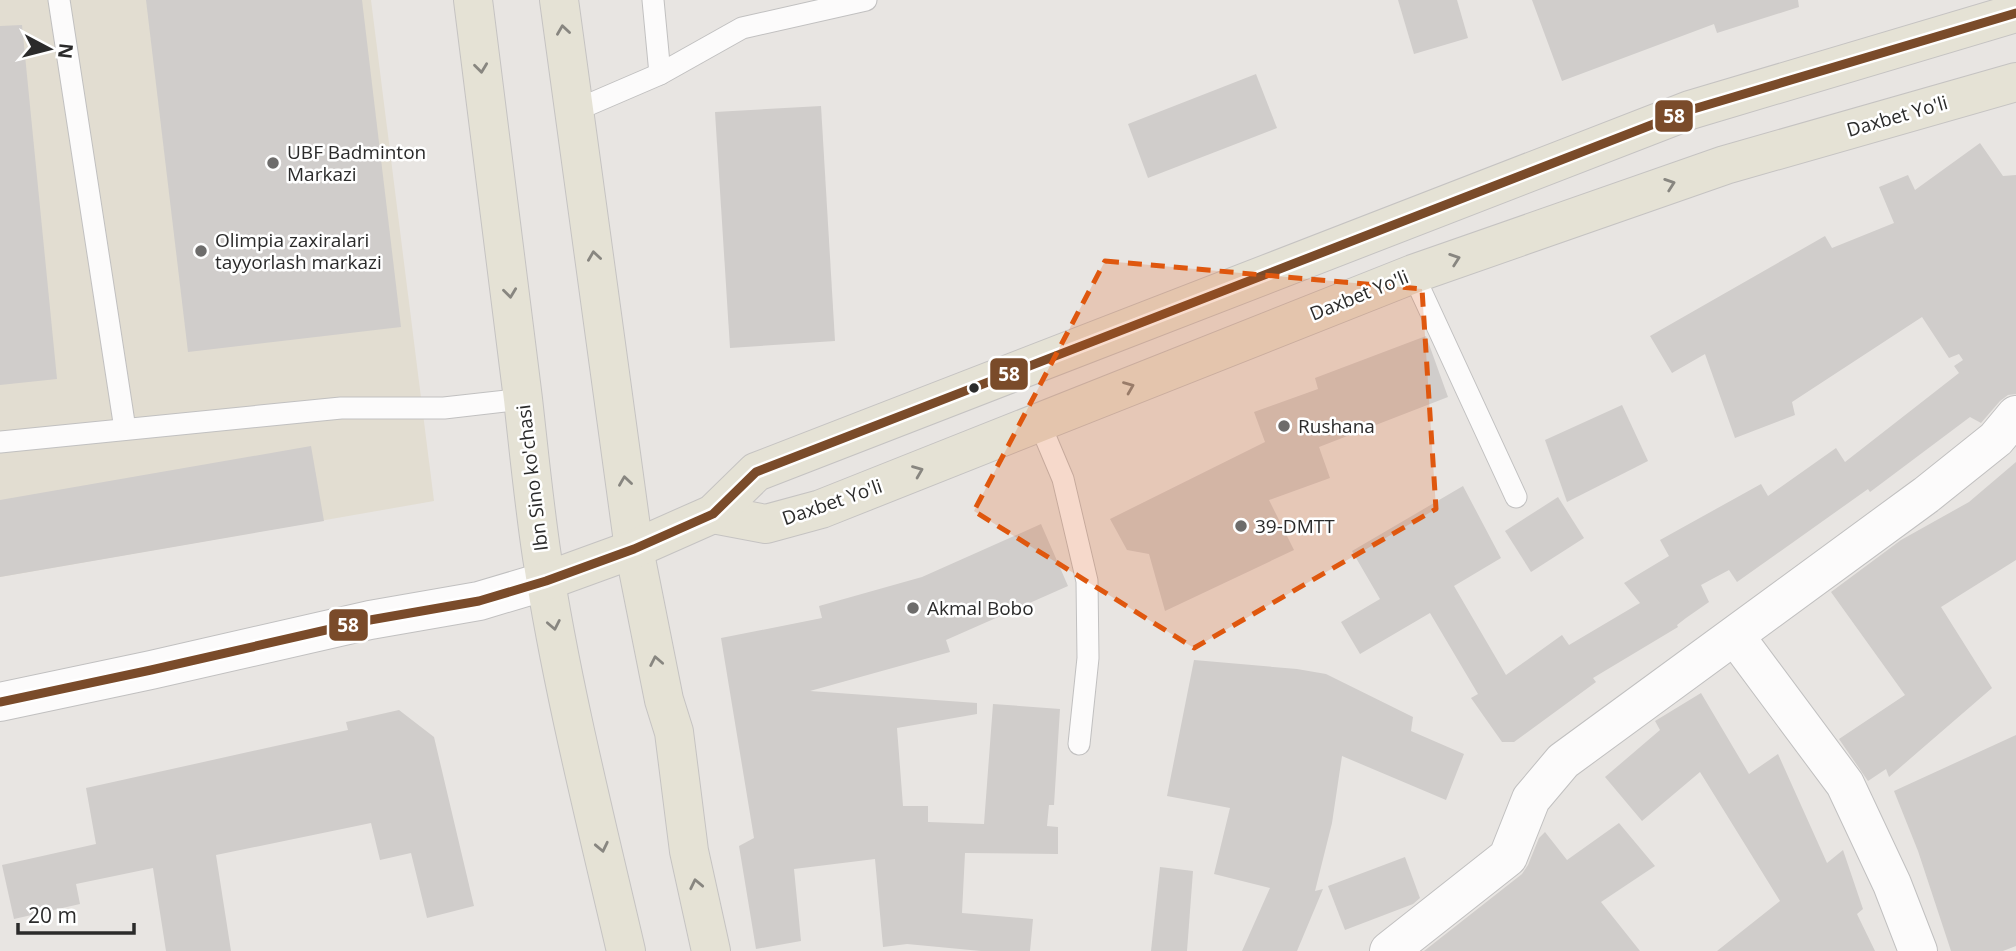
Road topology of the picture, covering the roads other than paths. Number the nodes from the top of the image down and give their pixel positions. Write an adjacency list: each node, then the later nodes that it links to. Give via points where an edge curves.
1 (59, 0): 14 (lane)
2 (473, 0): 11 (main road, Ibn Sino ko'chasi, one-way to 11)
3 (559, 0): 9 (main road, one-way to 3)
4 (653, 0): 7 (lane)
5 (866, 0): 7 (lane, via 742,28)
6 (2016, 13): 17 (main road, via 1690,110 756,472)
7 (660, 74): 9 (lane)
8 (2016, 82): 10 (main road, Daxbet Yo'li, one-way to 8, via 1725,165)
9 (574, 111): 18 (main road, one-way to 9)
10 (1413, 274): 13 (main road, Daxbet Yo'li, one-way to 10); 16 (lane)
11 (523, 399): 14 (lane, via 444,408 341,408); 19 (main road, Ibn Sino ko'chasi)
12 (2016, 415): 20 (street, via 1996,439 1926,495)
13 (1040, 422): 17 (main road, Daxbet Yo'li, one-way to 13, via 766,524 821,509); 22 (lane, via 1063,479 1087,581 1088,658)
14 (125, 429): 15 (lane)
15 (0, 443)
16 (1516, 497)
17 (713, 514): 18 (main road)
18 (634, 549): 19 (main road); 24 (main road, one-way to 18, via 689,851 674,732)
19 (546, 581): 21 (street, via 479,601 370,620); 23 (main road, Ibn Sino ko'chasi, one-way to 23)
20 (1735, 636): 25 (street, via 1563,761 1531,799 1508,856); 26 (street, via 1845,784)
21 (0, 702)
22 (1079, 744)
23 (626, 951)
24 (711, 951)
25 (1388, 951)
26 (1918, 951)

